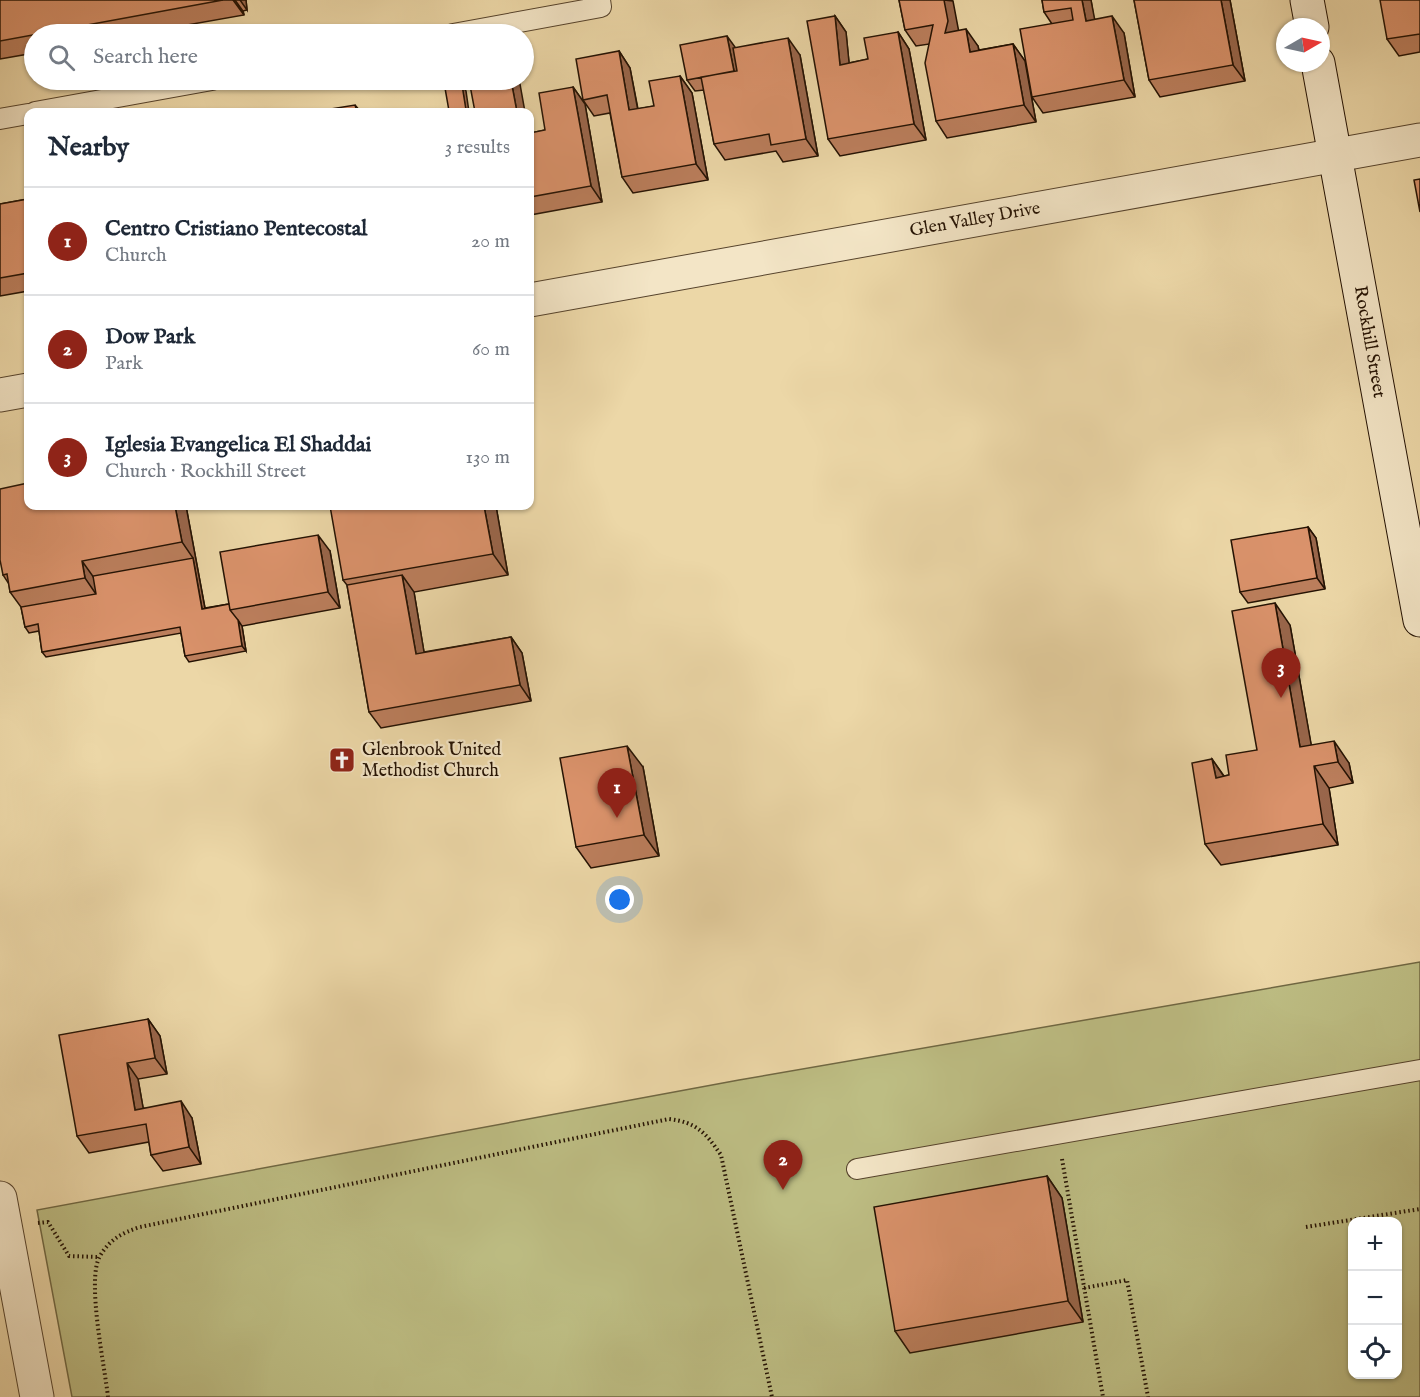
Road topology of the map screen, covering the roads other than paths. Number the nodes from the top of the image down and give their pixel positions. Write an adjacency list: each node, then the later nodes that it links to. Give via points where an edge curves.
1 (600, 0): 4 (lane, via 601,7)
2 (1307, 0): 3 (street)
3 (1310, 18)
4 (508, 24)
5 (1320, 72): 11 (street, Rockhill Street)
6 (157, 90): 7 (lane)
7 (57, 108)
8 (24, 115): 9 (lane)
9 (0, 119)
10 (1420, 140): 11 (street, Glen Valley Drive)
11 (1335, 155): 12 (street, Glen Valley Drive); 15 (street, Rockhill Street)
12 (534, 299)
13 (24, 391): 14 (street)
14 (0, 395)
15 (1420, 620)
16 (1420, 1070): 17 (lane)
17 (857, 1169)
18 (2, 1211): 19 (street)
19 (37, 1397)

